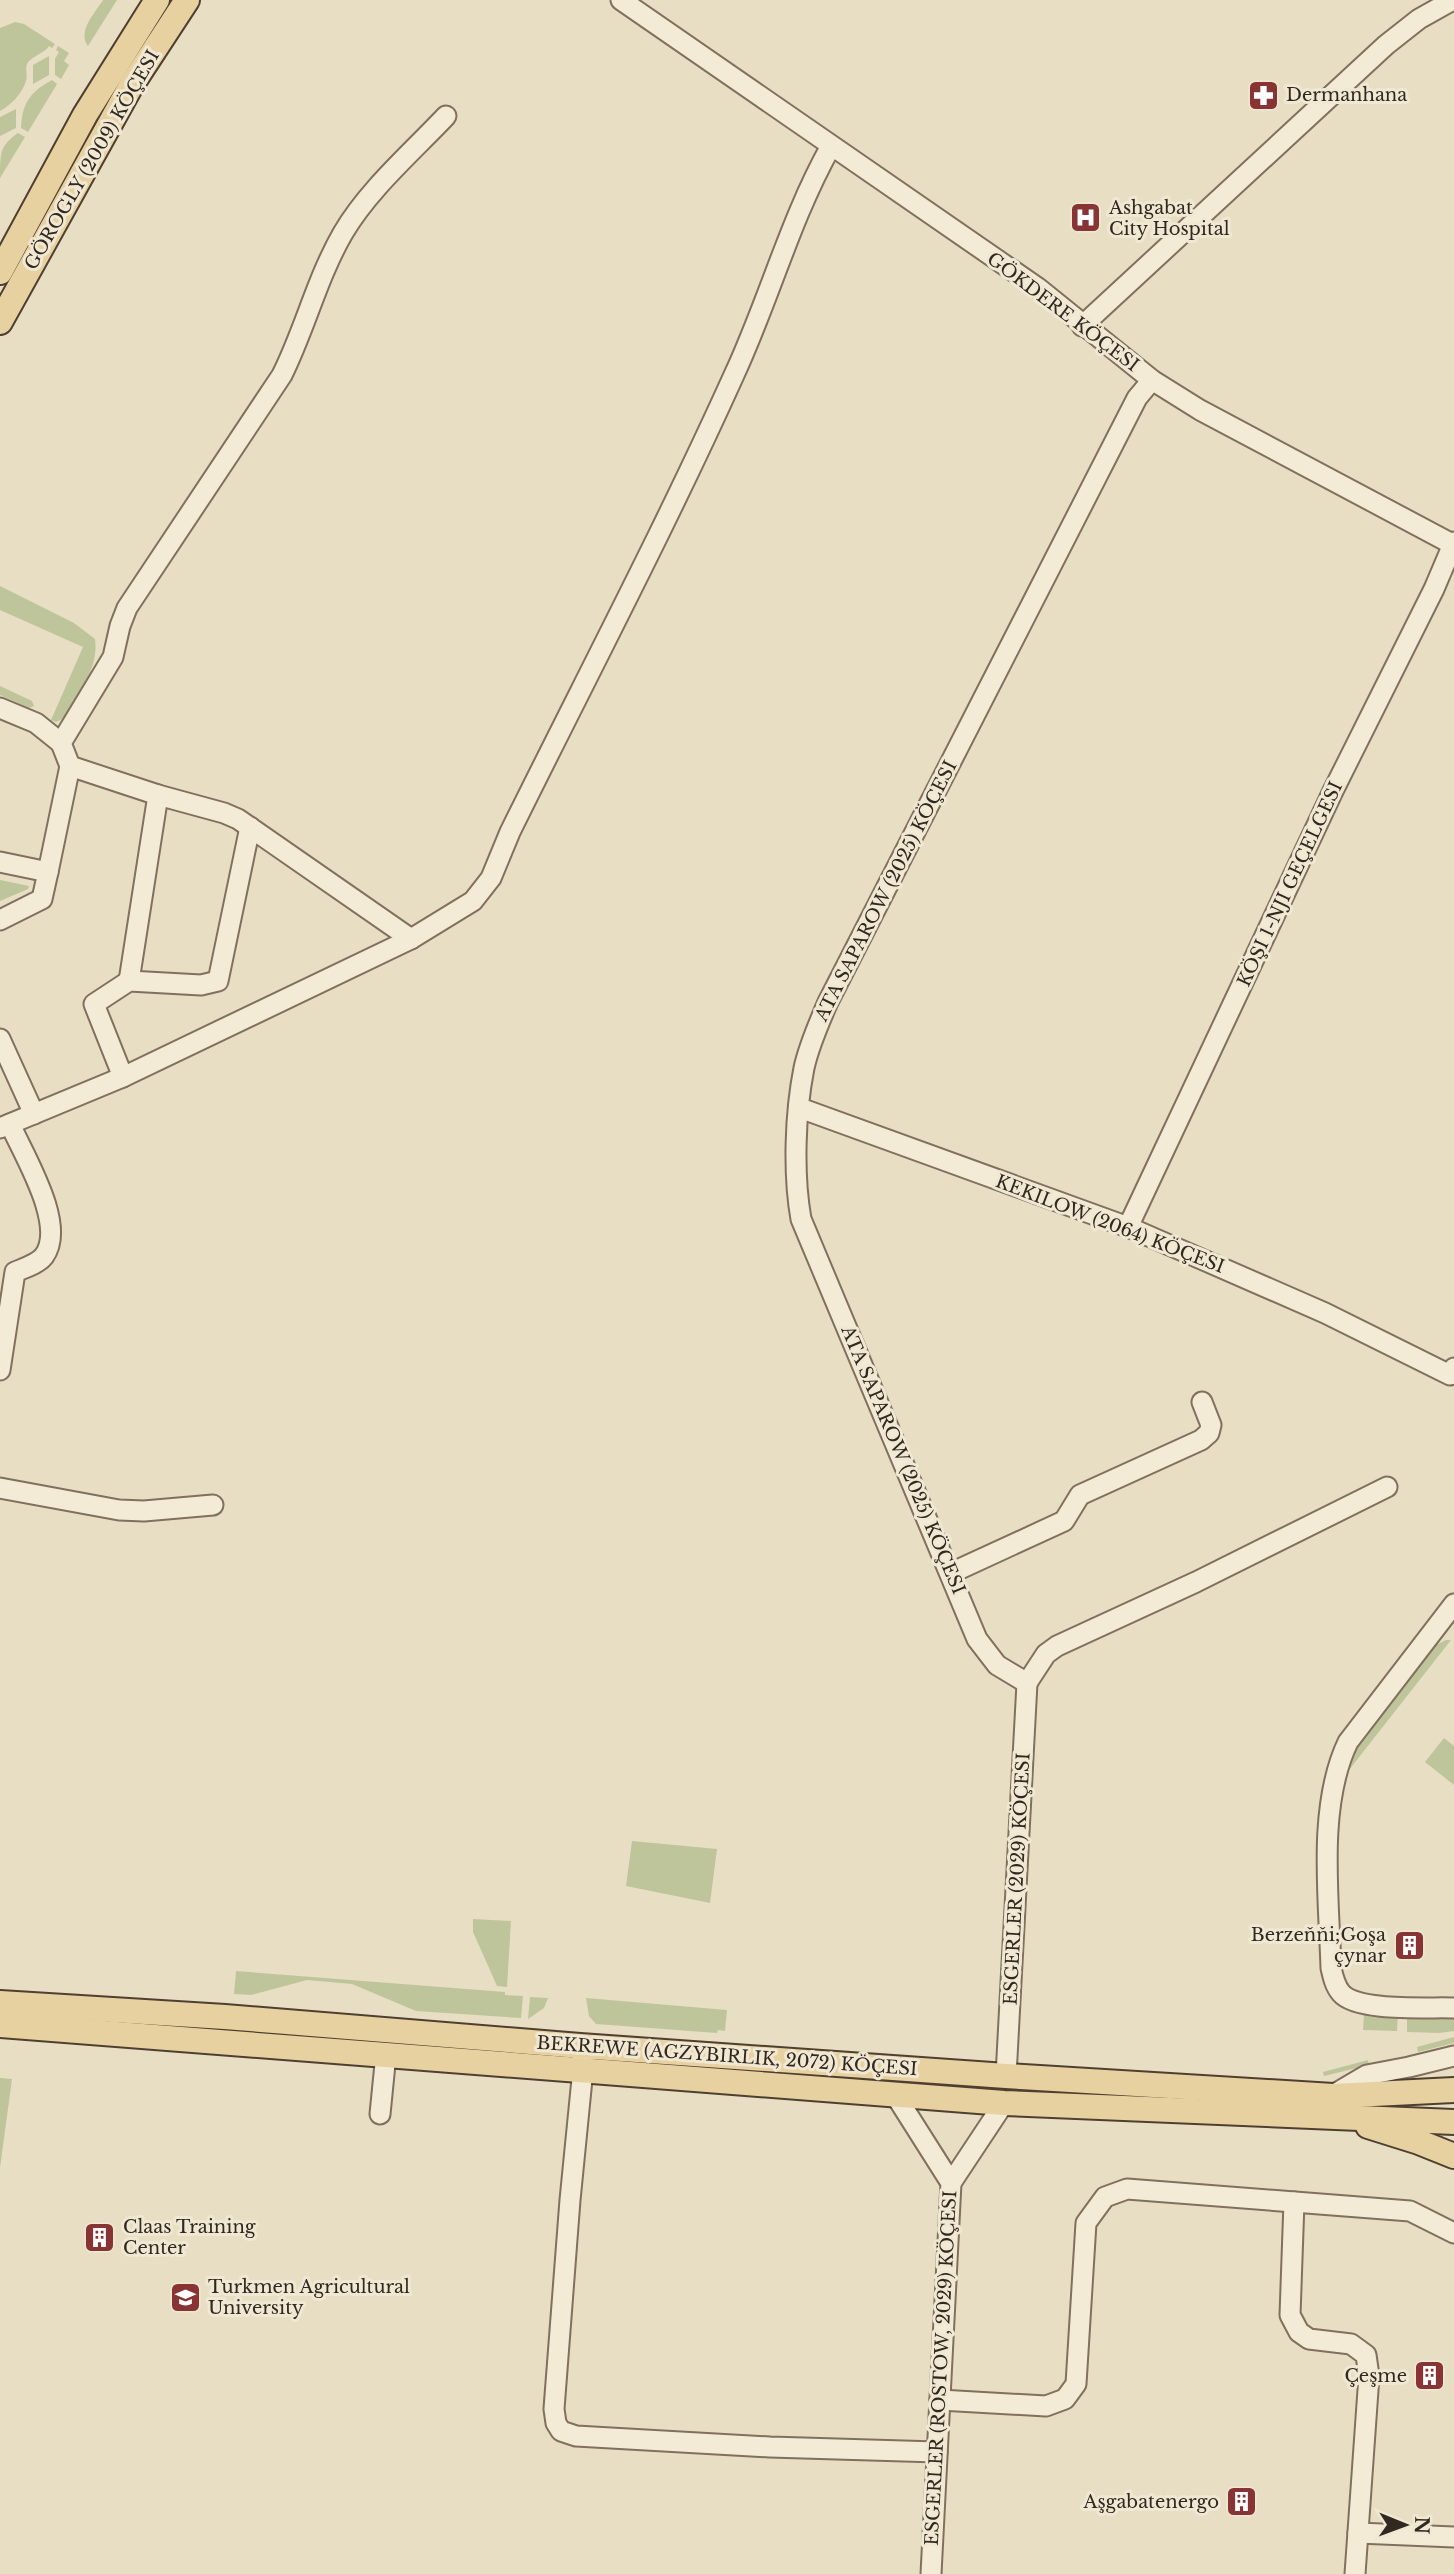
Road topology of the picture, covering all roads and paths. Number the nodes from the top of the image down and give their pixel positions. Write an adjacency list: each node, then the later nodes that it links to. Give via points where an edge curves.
1 (157, 0): 7 (main road, GÖROGLY (2009) KÖÇESI, via 85,115)
2 (187, 0): 8 (main road, GÖROGLY (2009) KÖÇESI, via 126,95)
3 (621, 0): 6 (street, GÖKDERE KÖÇESI)
4 (1453, 0): 9 (street, via 1386,45)
5 (446, 116): 13 (street, via 343,232 282,375 127,608 113,657)
6 (831, 146): 9 (street, GÖKDERE KÖÇESI, via 1038,288); 20 (street, via 802,201 749,344 707,435 491,878 473,901)
7 (0, 272)
8 (0, 322)
9 (1082, 326): 10 (street, GÖKDERE KÖÇESI)
10 (1152, 380): 11 (street, GÖKDERE KÖÇESI); 24 (street, ATA SAPAROW (2025) KÖÇESI, via 1137,398 828,1002 804,1068)
11 (1454, 544): 27 (street, KÖŞI 1-NJI GEÇELGESI)
12 (0, 708): 13 (street, via 36,723)
13 (61, 743): 14 (street)
14 (70, 766): 15 (street); 18 (street)
15 (158, 795): 16 (street, via 224,813); 21 (street)
16 (250, 827): 20 (street); 21 (street, via 218,981 201,985)
17 (0, 863): 18 (street)
18 (48, 872): 19 (street, via 42,899)
19 (0, 920)
20 (411, 939): 23 (street)
21 (129, 981): 23 (street, via 94,1004)
22 (0, 1039): 25 (street)
23 (123, 1077): 25 (street)
24 (800, 1108): 27 (street, KEKILOW (2064) KÖÇESI); 34 (street, ATA SAPAROW (2025) KÖÇESI, via 796,1171 801,1219)
25 (34, 1114): 26 (street)
26 (5, 1126): 28 (street, via 49,1211 51,1230 42,1259 15,1272)
27 (1128, 1227): 29 (street, KEKILOW (2064) KÖÇESI)
28 (0, 1370)
29 (1452, 1371)
30 (1202, 1402): 34 (street, via 1211,1426 1200,1440 1080,1495 1064,1521)
31 (0, 1488): 33 (street, via 119,1510)
32 (1387, 1488): 36 (street, via 1057,1646 1046,1654)
33 (212, 1505)
34 (951, 1573): 36 (street, ATA SAPAROW (2025) KÖÇESI, via 978,1639 997,1665)
35 (1454, 1604): 38 (street, via 1348,1742 1337,1764 1329,1822 1331,1968 1341,1994 1362,2004)
36 (1027, 1683): 43 (street, ESGERLER (2029) KÖÇESI)
37 (0, 2003): 42 (main road, BEKREWE (AGZYBIRLIK, 2072) KÖÇESI, via 226,2017)
38 (1454, 2008)
39 (0, 2025): 40 (main road, BEKREWE (AGZYBIRLIK, 2072) KÖÇESI)
40 (386, 2054): 42 (main road, BEKREWE (AGZYBIRLIK, 2072) KÖÇESI); 48 (street)
41 (1454, 2056): 47 (street, via 1367,2075)
42 (582, 2058): 43 (main road, BEKREWE (AGZYBIRLIK, 2072) KÖÇESI); 45 (main road, BEKREWE (AGZYBIRLIK, 2072) KÖÇESI); 55 (street, via 554,2409 561,2431 660,2442)
43 (1006, 2076): 47 (main road, BEKREWE (AGZYBIRLIK, 2072) KÖÇESI)
44 (1454, 2090): 47 (main road, BEKREWE (AGZYBIRLIK, 2072) KÖÇESI)
45 (894, 2093): 46 (main road, BEKREWE (AGZYBIRLIK, 2072) KÖÇESI); 51 (street, ESGERLER (ROSTOW, 2029) KÖÇESI)
46 (1004, 2103): 47 (main road, BEKREWE (AGZYBIRLIK, 2072) KÖÇESI); 51 (street)
47 (1333, 2106): 49 (main road, BEKREWE (AGZYBIRLIK, 2072) KÖÇESI); 50 (main road)
48 (380, 2114)
49 (1454, 2122)
50 (1454, 2156)
51 (951, 2183): 54 (street, ESGERLER (ROSTOW, 2029) KÖÇESI)
52 (1294, 2202): 53 (street, via 1410,2211); 54 (street, via 1127,2189 1105,2197 1086,2223 1076,2384 1065,2399 1046,2406); 56 (street, via 1290,2315 1309,2339 1351,2344 1366,2355 1369,2376)
53 (1454, 2234)
54 (940, 2400): 55 (street, ESGERLER (ROSTOW, 2029) KÖÇESI)
55 (937, 2452): 58 (street, ESGERLER (ROSTOW, 2029) KÖÇESI)
56 (1358, 2533): 57 (street); 59 (street)
57 (1454, 2537)
58 (931, 2574)
59 (1355, 2574)

